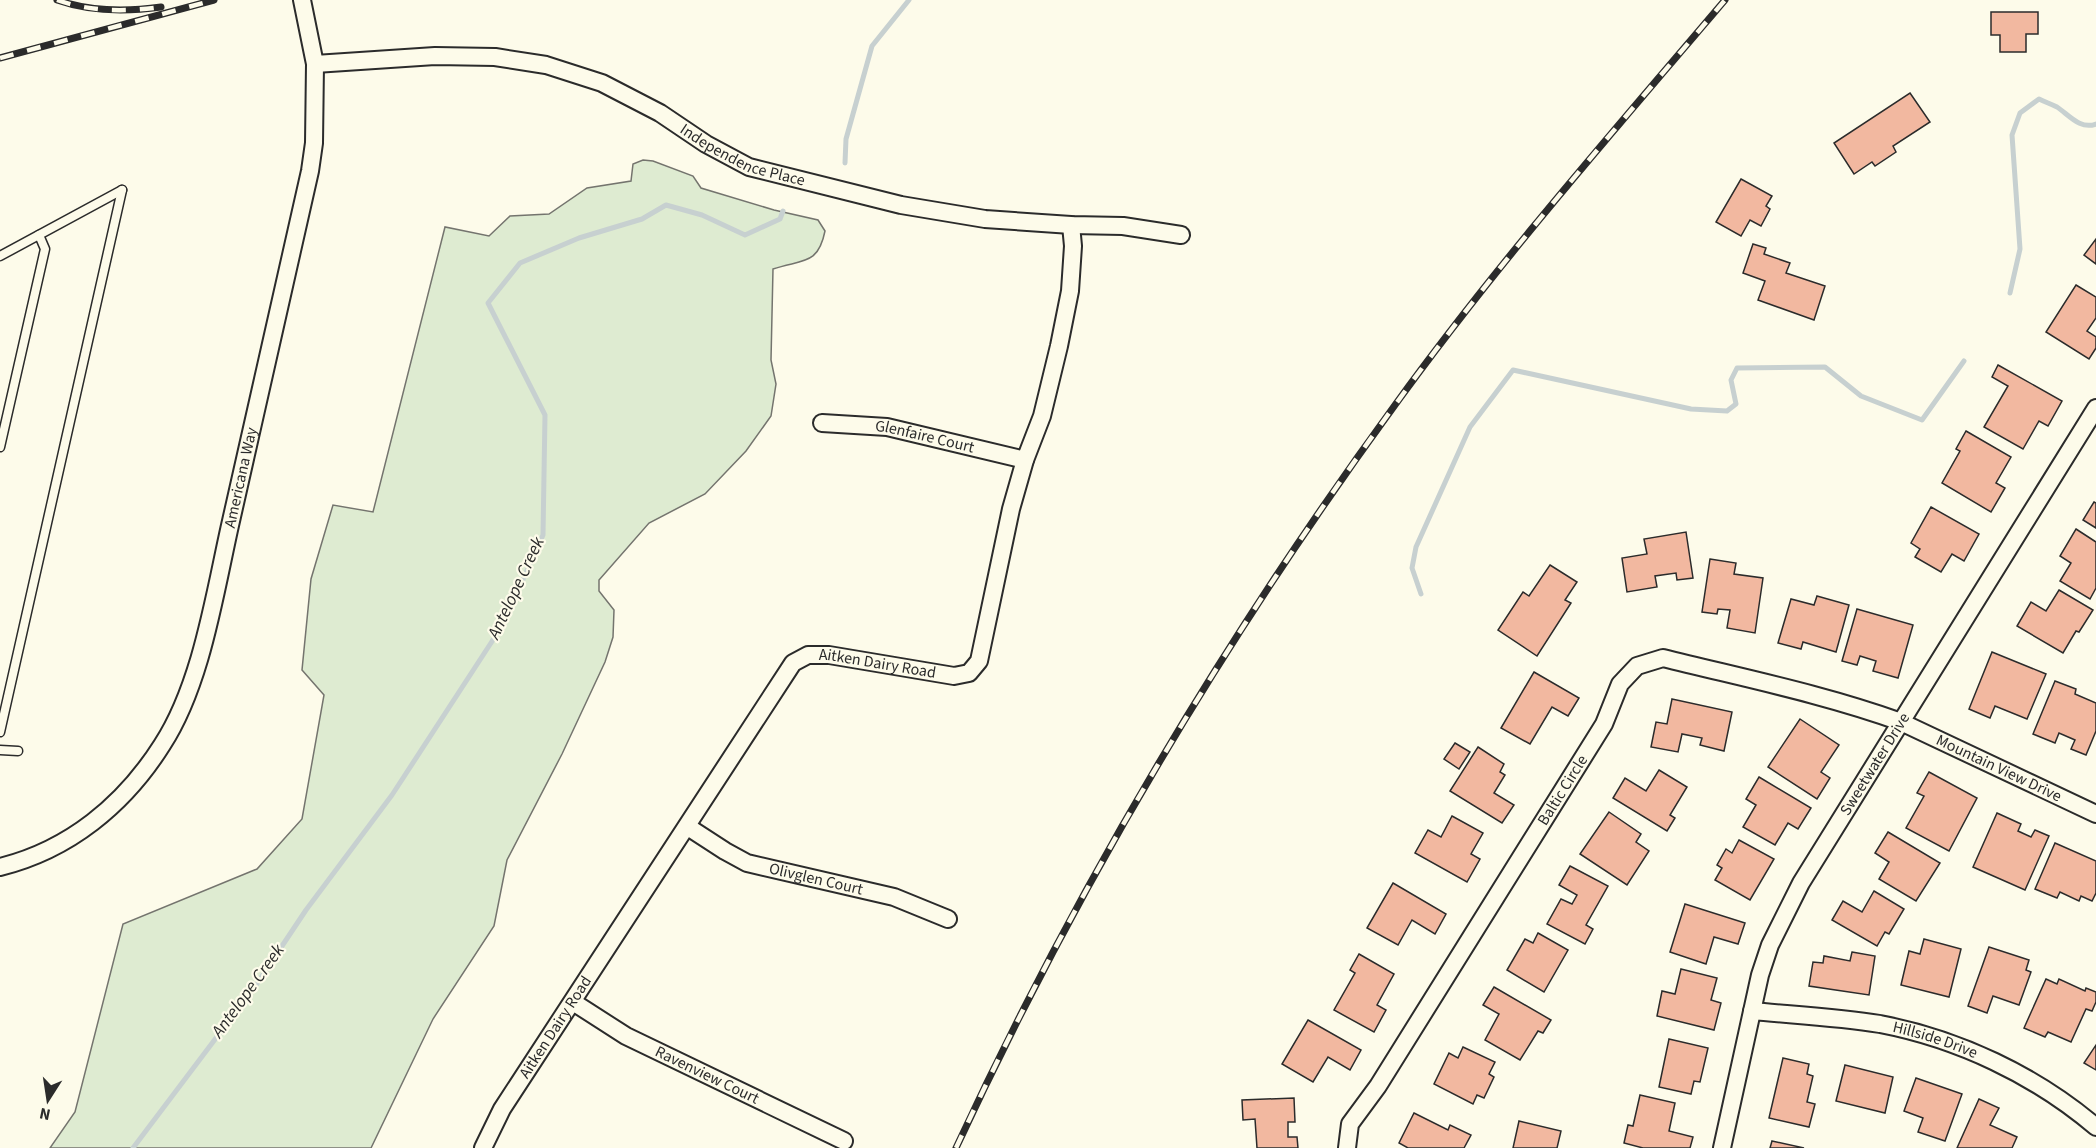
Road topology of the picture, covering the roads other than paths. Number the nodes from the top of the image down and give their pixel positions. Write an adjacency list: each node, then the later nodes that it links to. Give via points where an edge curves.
1 (302, 0): 2 (street, Americana Way)
2 (315, 64): 3 (street, Independence Place, via 435,56 495,57 546,65 602,82 660,112 706,144 749,167 901,205 985,219); 17 (street, Americana Way, via 310,171 208,621 183,706 163,745 133,786 95,822 55,848)
3 (1071, 225): 5 (street, Independence Place, via 1123,226); 10 (street, Aitken Dairy Road, via 1070,291 1042,416)
4 (39, 235): 6 (lane); 9 (lane, via 45,249); 12 (lane, via 122,190)
5 (1181, 236)
6 (0, 256)
7 (2096, 408): 11 (street, Sweetwater Drive)
8 (822, 423): 10 (street, Glenfaire Court, via 887,427)
9 (0, 447)
10 (1025, 460): 16 (street, Aitken Dairy Road, via 979,661 969,673 954,676 830,655 808,655 793,663)
11 (1901, 722): 15 (street, Mountain View Drive); 20 (street, Sweetwater Drive, via 1785,914 1770,945); 24 (street, Baltic Circle, via 1821,697 1663,658 1637,666 1620,684 1604,724 1378,1086 1350,1124)
12 (0, 732)
13 (0, 750): 14 (lane)
14 (18, 750)
15 (2096, 814)
16 (688, 827): 18 (street, Olivglen Court, via 747,863 894,897); 19 (street, Aitken Dairy Road)
17 (0, 867)
18 (948, 919)
19 (573, 1002): 22 (street, Ravenview Court, via 626,1036); 23 (street, Aitken Dairy Road, via 502,1109)
20 (1752, 1011): 21 (street, Hillside Drive, via 1879,1024 1936,1038 1999,1064 2045,1089); 25 (street, Sweetwater Drive)
21 (2096, 1127)
22 (844, 1141)
23 (483, 1148)
24 (1347, 1148)
25 (1722, 1148)

